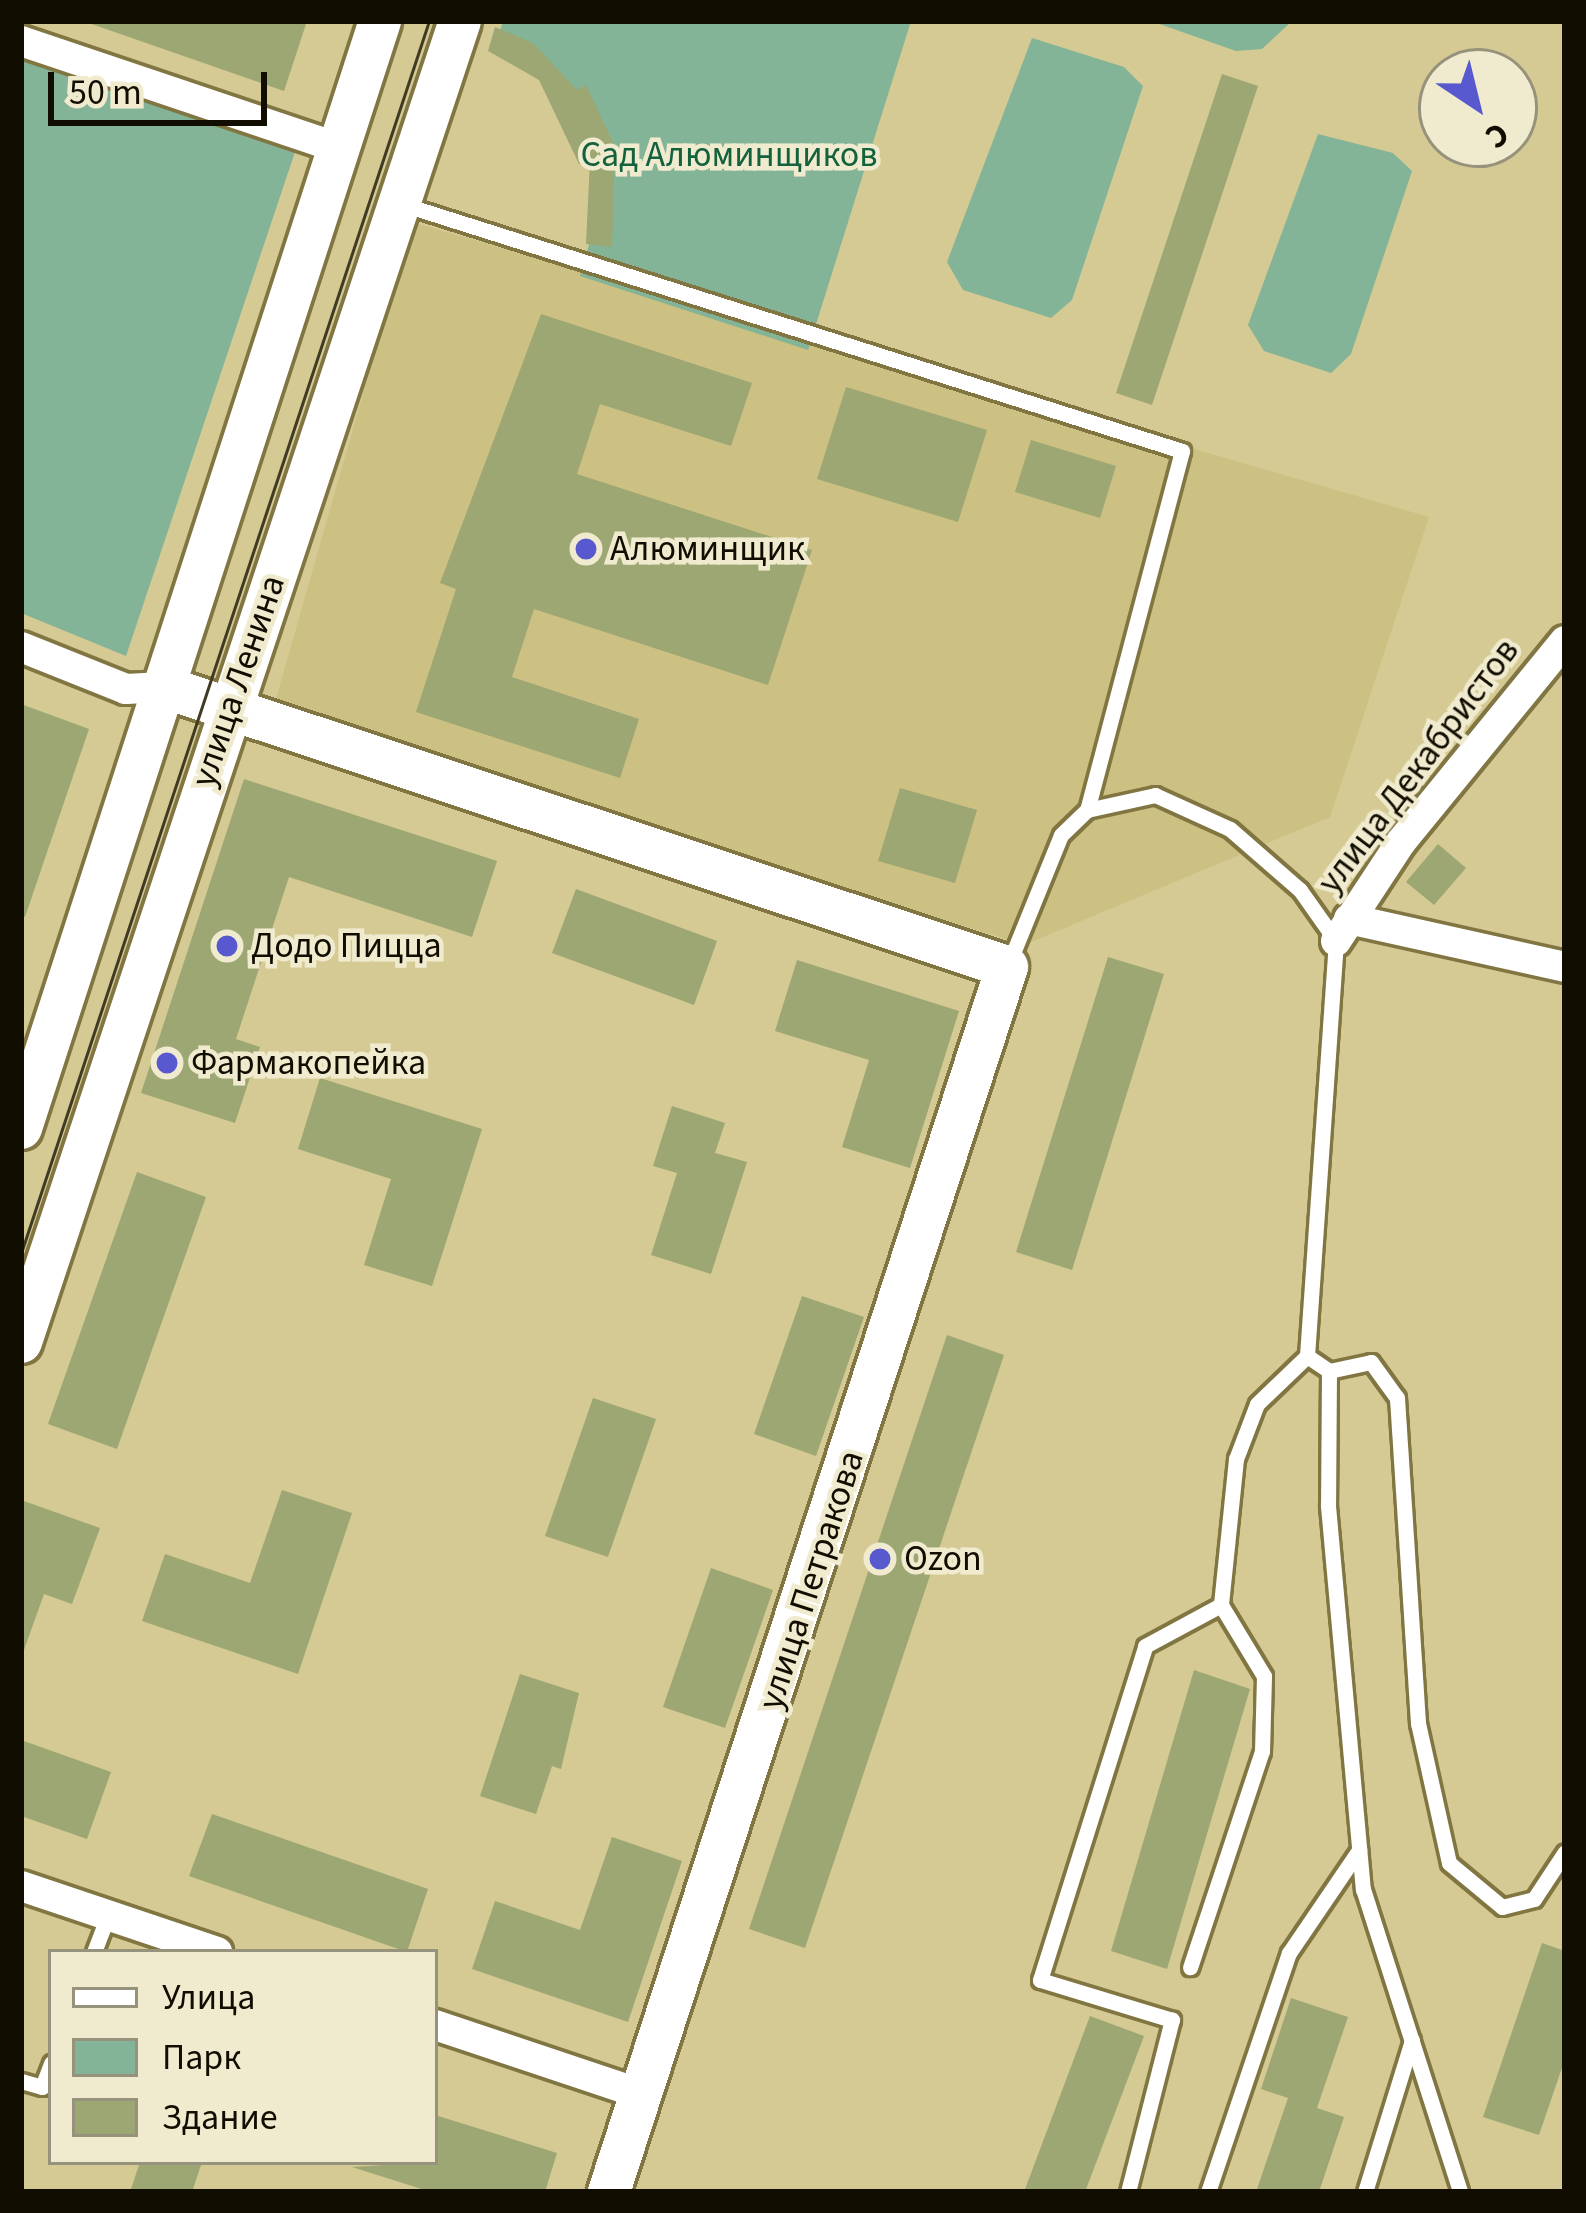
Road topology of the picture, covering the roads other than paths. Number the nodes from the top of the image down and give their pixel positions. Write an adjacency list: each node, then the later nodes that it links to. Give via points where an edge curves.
1 (380, 21): 4 (main road, улица Ленина)
2 (460, 21): 5 (main road, улица Ленина)
3 (21, 41): 4 (street)
4 (336, 147): 8 (main road, улица Ленина)
5 (400, 202): 9 (main road, улица Ленина); 10 (lane, via 1182,451)
6 (1565, 640): 11 (street, улица Декабристов)
7 (21, 647): 8 (street, via 126,689)
8 (164, 687): 9 (main road); 14 (main road, улица Ленина)
9 (228, 710): 12 (main road); 15 (main road, улица Ленина)
10 (1087, 810): 11 (lane, via 1155,794 1230,829); 12 (lane, via 1039,870)
11 (1343, 930): 13 (street); 16 (lane)
12 (1007, 967): 30 (main road, улица Петракова)
13 (1565, 968)
14 (21, 1128)
15 (21, 1342)
16 (1306, 1356): 17 (lane); 18 (lane, via 1257,1404 1236,1460)
17 (1329, 1372): 19 (lane, via 1328,1506); 20 (lane, via 1371,1362 1397,1398 1418,1723 1449,1863 1502,1906 1534,1899)
18 (1221, 1605): 25 (lane, via 1264,1676 1262,1750); 32 (lane, via 1145,1646 1040,1980 1172,2020)
19 (1359, 1850): 27 (lane); 33 (lane, via 1289,1953)
20 (1565, 1852)
21 (21, 1886): 22 (street)
22 (108, 1916): 23 (lane); 24 (street)
23 (95, 1949)
24 (208, 1949)
25 (1190, 1967)
26 (438, 2026): 30 (street)
27 (1413, 2038): 34 (lane); 35 (lane)
28 (48, 2070): 29 (lane, via 41,2087)
29 (21, 2081)
30 (641, 2094): 31 (main road, улица Петракова)
31 (609, 2192)
32 (1128, 2192)
33 (1208, 2192)
34 (1365, 2192)
35 (1460, 2192)

